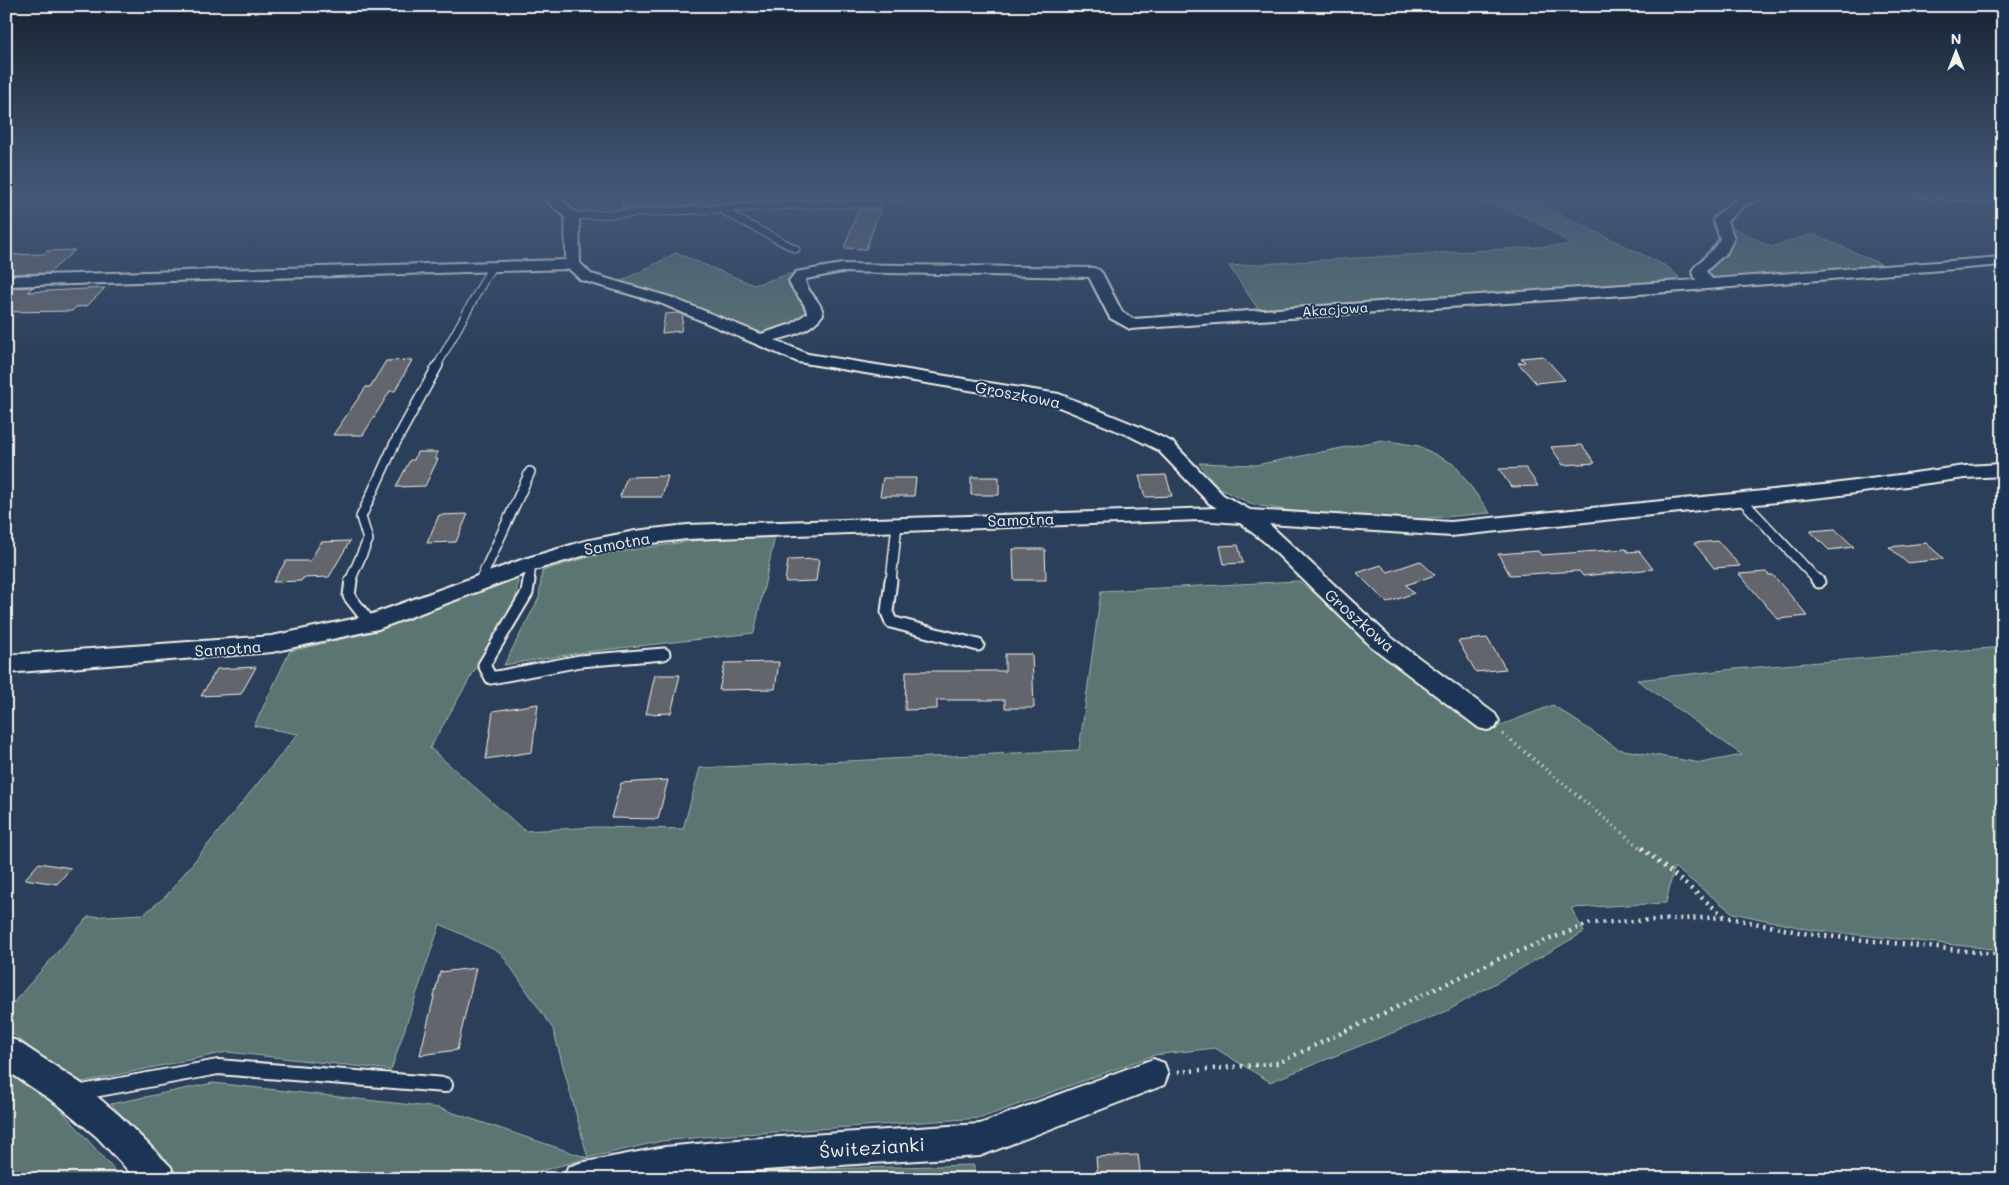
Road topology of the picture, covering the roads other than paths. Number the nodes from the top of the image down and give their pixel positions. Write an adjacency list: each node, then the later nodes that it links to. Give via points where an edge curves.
1 (573, 248): 4 (street)
2 (1724, 248): 7 (street, via 1699,271)
3 (2003, 261): 7 (street, Akacjowa)
4 (573, 264): 5 (street); 8 (street, Groszkowa, via 586,277 665,300)
5 (491, 268): 6 (street); 17 (lane, via 394,445 361,517 368,540 349,584 349,596)
6 (6, 281)
7 (1709, 284): 8 (street, Akacjowa, via 1130,324 1116,315 1094,273 842,268 801,275 797,281 798,288 812,302 815,314 794,329)
8 (761, 339): 12 (street, Groszkowa, via 804,358 1053,398 1165,446 1216,499)
9 (2003, 470): 11 (street, Samotna)
10 (530, 472): 16 (lane)
11 (1742, 500): 12 (street, Samotna, via 1451,529 1391,528); 15 (lane)
12 (1243, 515): 13 (street, Samotna); 21 (street, Groszkowa, via 1273,538 1380,641)
13 (896, 524): 14 (street, Samotna, via 687,532 585,548); 18 (lane, via 887,612 891,622)
14 (531, 564): 16 (street, Samotna); 19 (lane, via 527,593 484,665 491,678 580,661)
15 (1819, 582)
16 (479, 583): 17 (street, Samotna)
17 (370, 623): 20 (street, Samotna, via 272,644)
18 (978, 645)
19 (664, 654)
20 (6, 664)
21 (1487, 721)
22 (6, 1052): 25 (street)
23 (1152, 1074): 27 (street, Świtezianki, via 980,1140 665,1163)
24 (445, 1085): 25 (lane, via 218,1067)
25 (71, 1094): 26 (street, via 108,1126)
26 (159, 1179)
27 (580, 1179)

